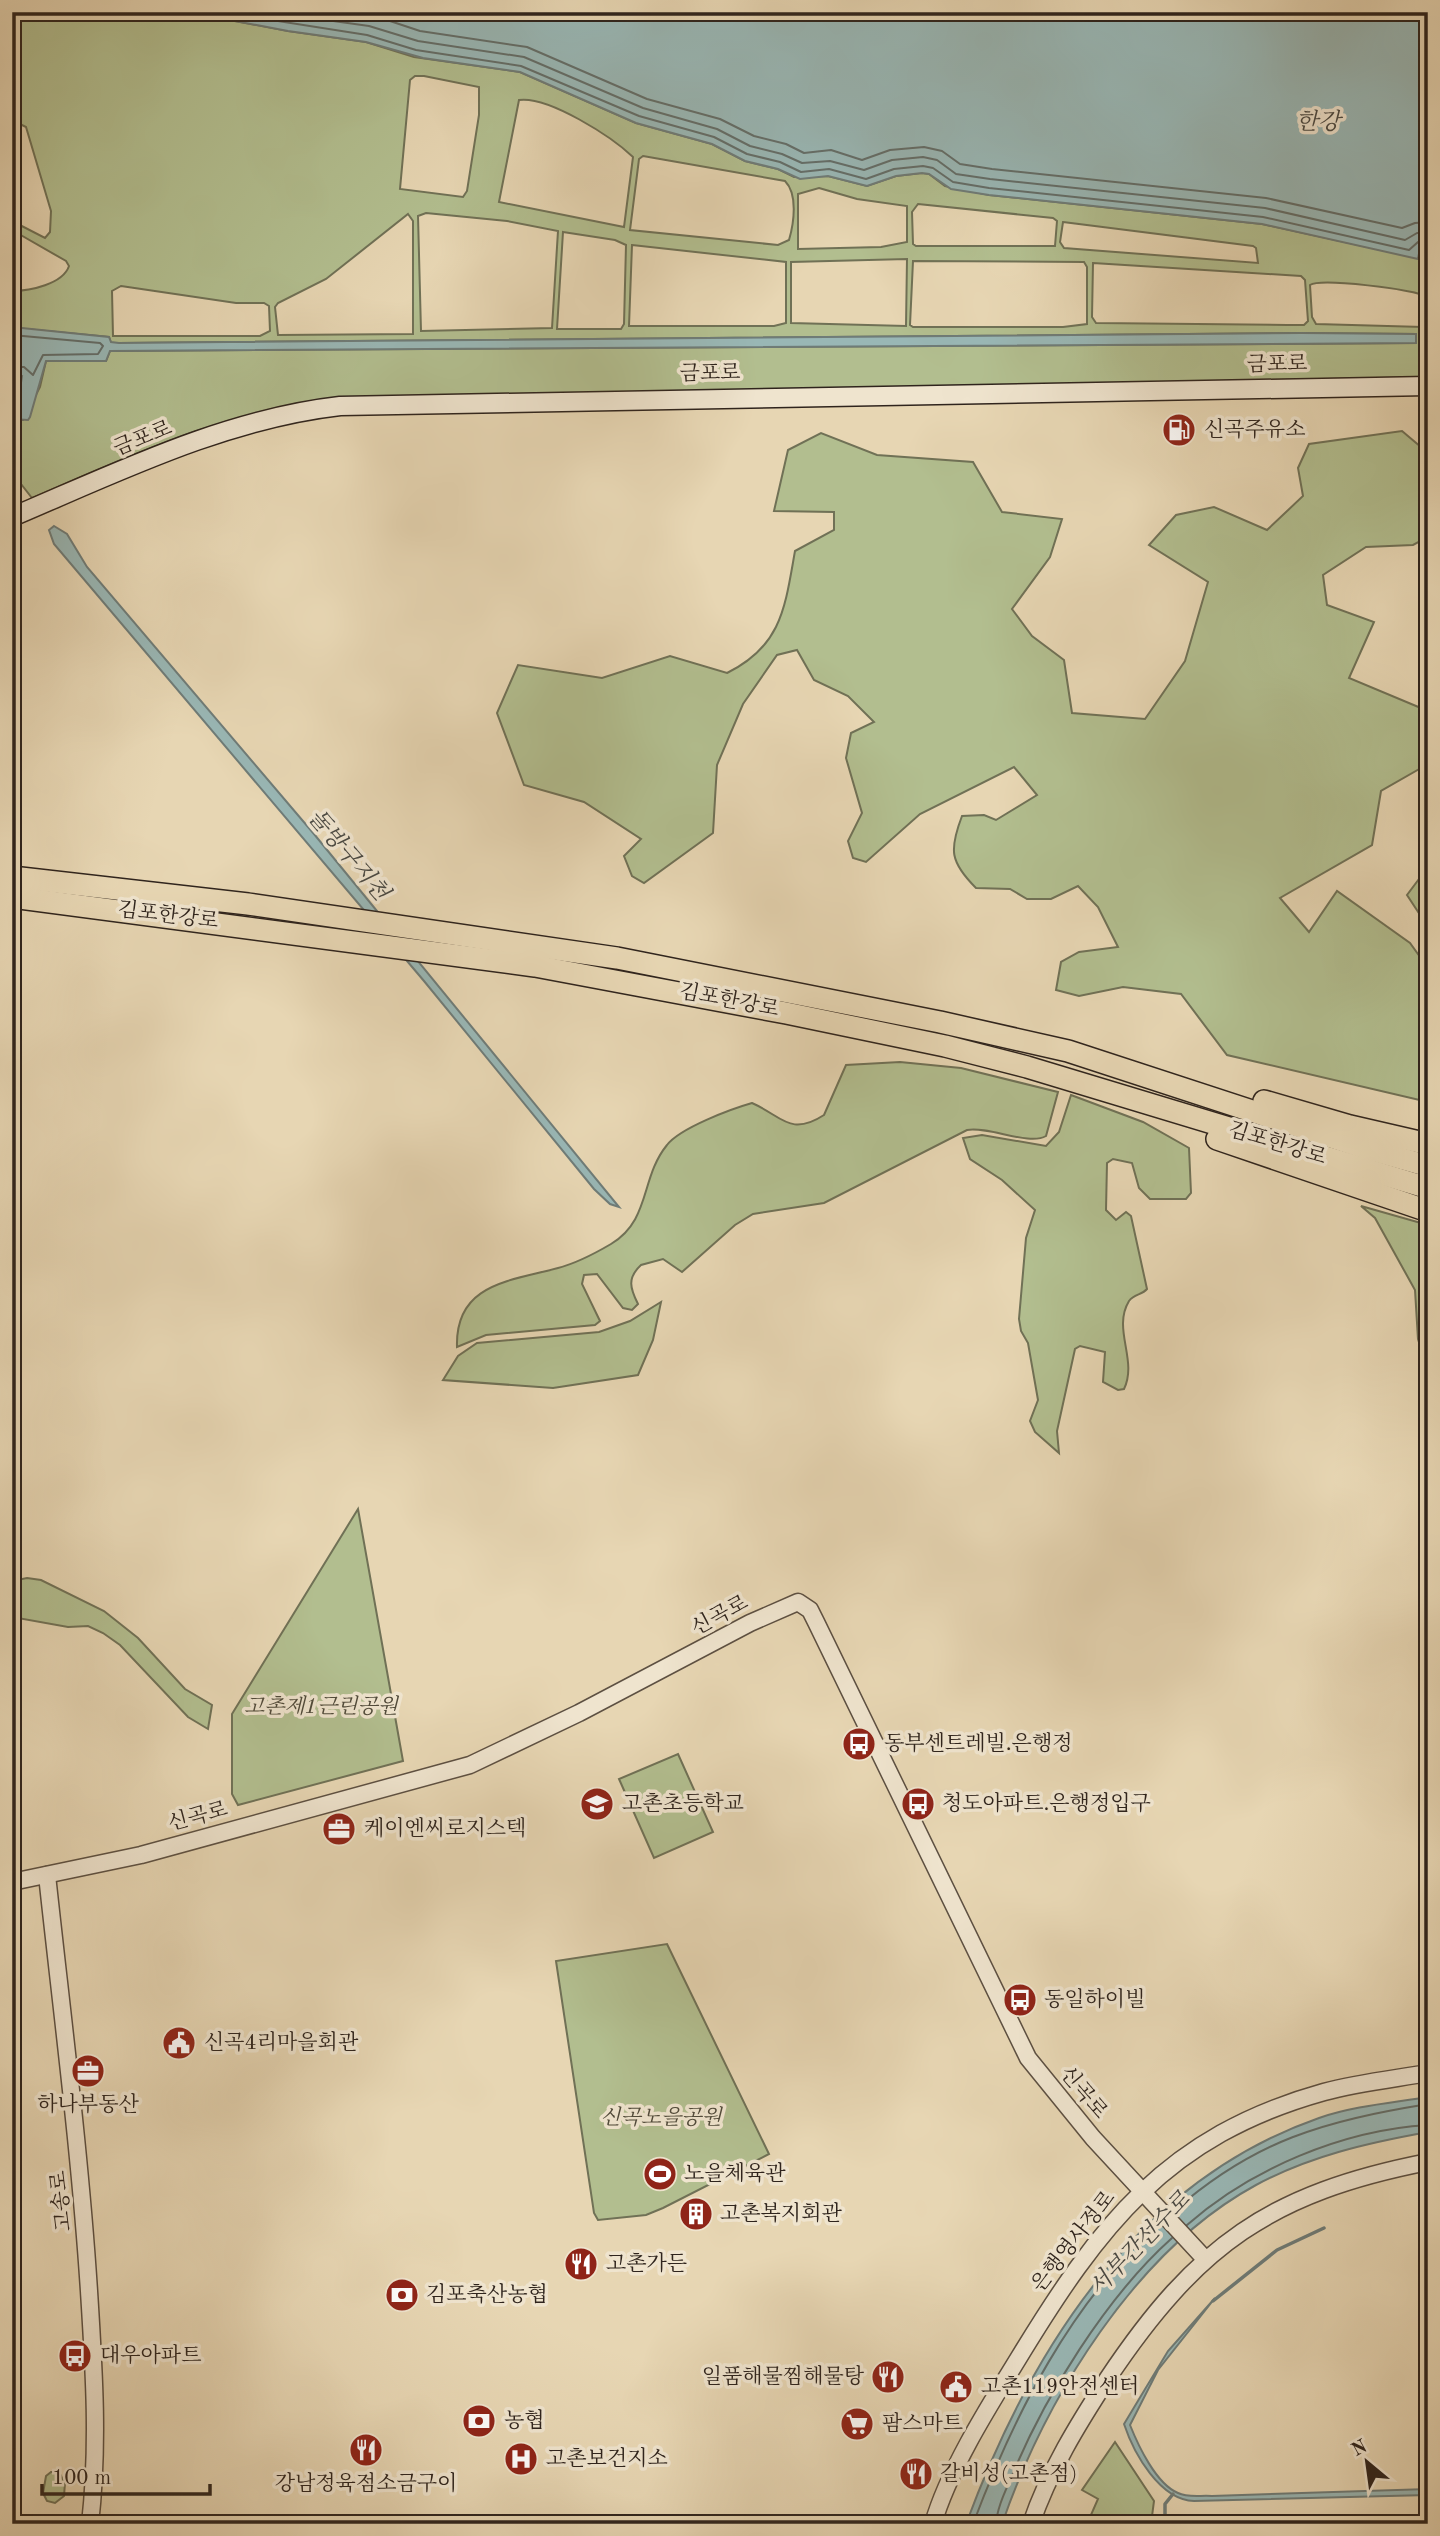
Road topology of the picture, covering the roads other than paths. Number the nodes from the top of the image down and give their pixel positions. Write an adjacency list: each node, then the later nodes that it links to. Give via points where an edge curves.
1 (1428, 386): 2 (main road, 금포로, via 340,406 232,428)
2 (12, 517)
3 (12, 877): 6 (highway, 김포한강로, via 248,904 617,958 991,1033 1068,1051)
4 (12, 897): 5 (highway, 김포한강로, via 259,927 629,981 945,1046)
5 (1096, 1086): 9 (highway, 김포한강로); 10 (highway, via 1259,1156)
6 (1189, 1089): 7 (highway, via 1257,1099); 8 (highway, 김포한강로)
7 (1428, 1144)
8 (1428, 1166)
9 (1428, 1188)
10 (1428, 1211)
11 (47, 1875): 12 (street, 신곡로); 15 (street, 신곡로, via 141,1855 470,1765 798,1602 816,1622 1028,2058 1093,2138); 17 (street, 고송로, via 87,2240 96,2400)
12 (12, 1882)
13 (1428, 2073): 15 (street, 은행영사정로, via 1326,2091 1229,2127 1196,2146)
14 (1428, 2162): 16 (street, via 1345,2181 1297,2200)
15 (1147, 2194): 16 (street); 18 (street, 은행영사정로, via 1104,2232 1045,2316 977,2430)
16 (1200, 2254): 19 (street, via 1100,2391 1057,2463)
17 (90, 2524)
18 (933, 2524)
19 (1031, 2524)

